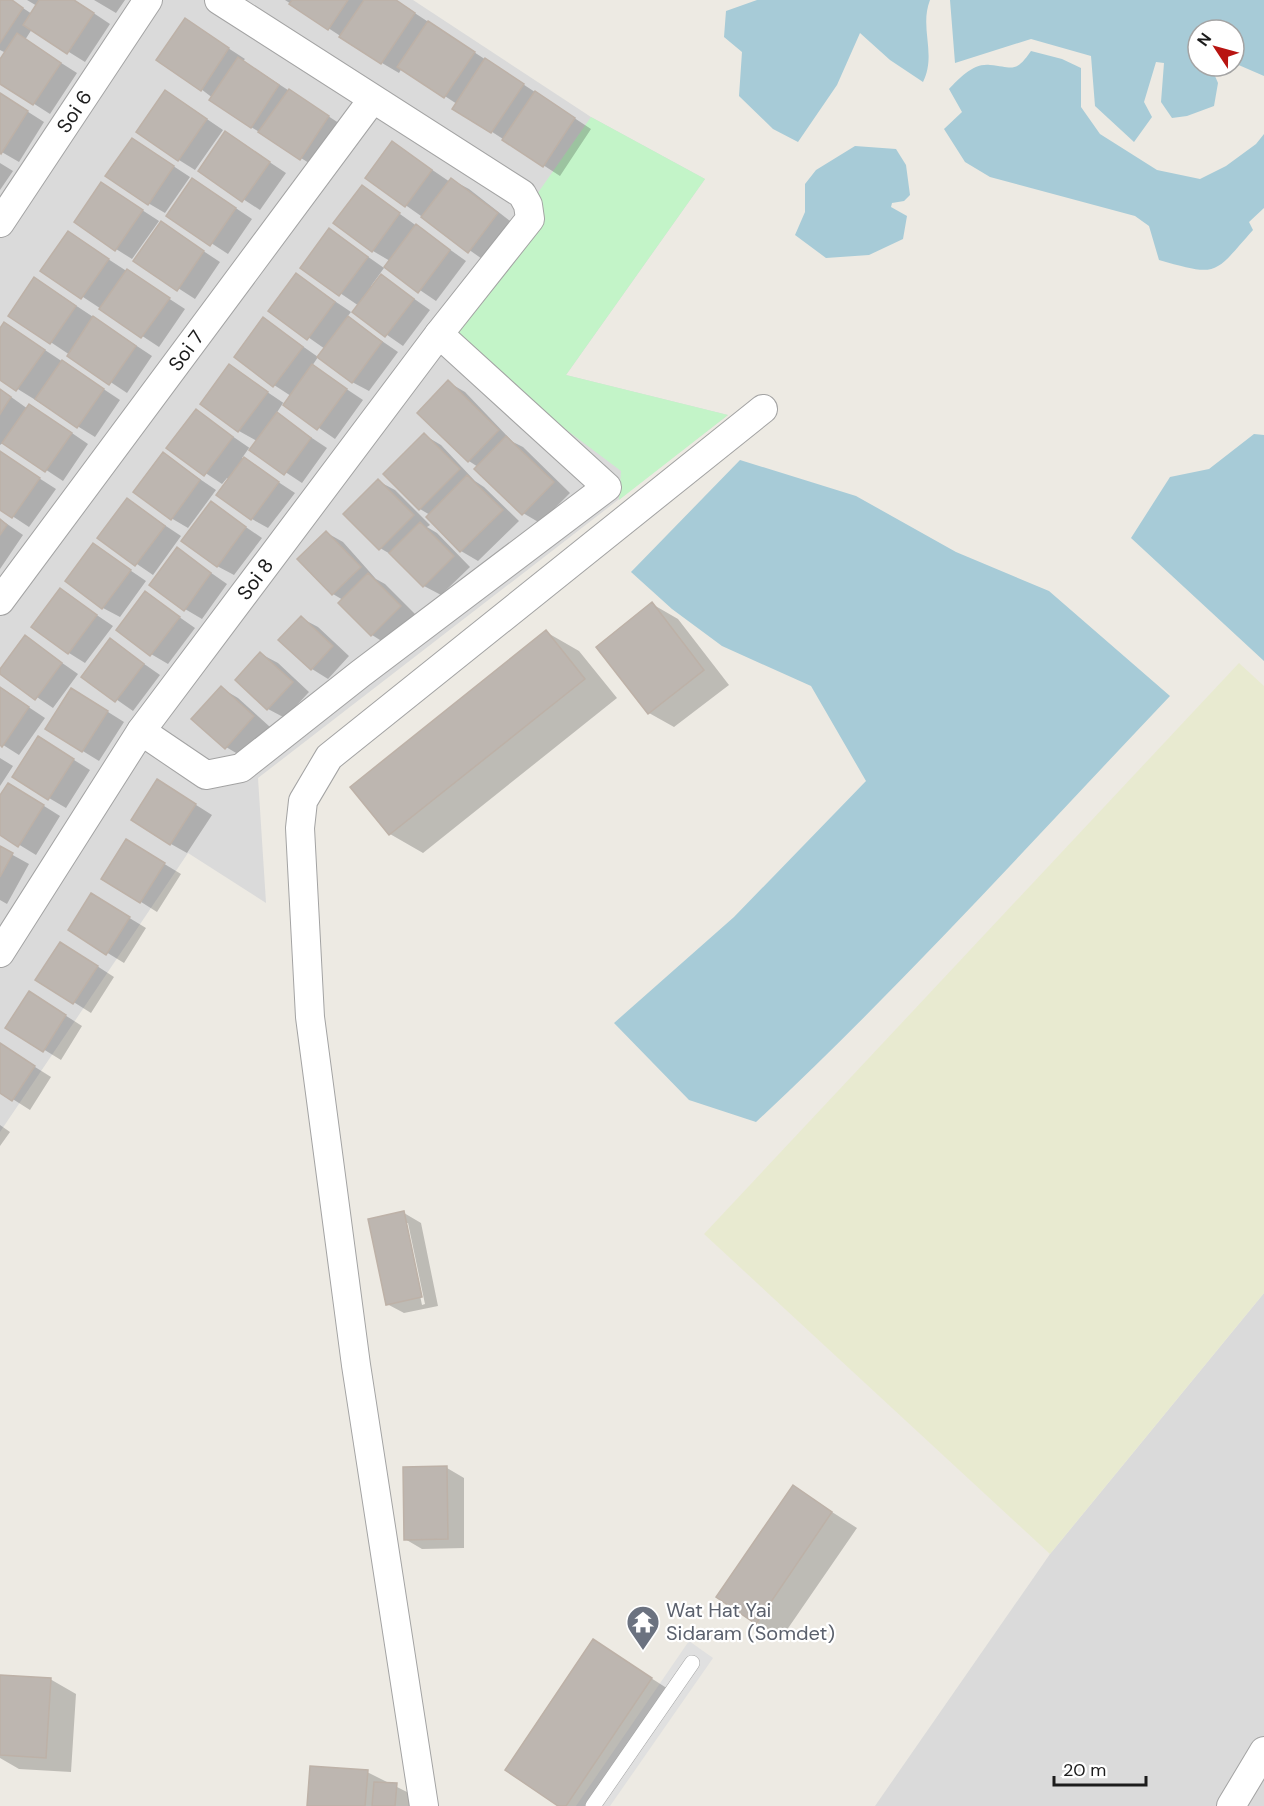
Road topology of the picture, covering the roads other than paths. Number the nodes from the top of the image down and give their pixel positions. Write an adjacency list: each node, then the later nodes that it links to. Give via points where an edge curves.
1 (148, 0): 4 (street, Soi 6)
2 (219, 0): 3 (street)
3 (372, 100): 5 (street, Soi 8, via 522,194 528,205 530,219); 7 (street, Soi 7)
4 (0, 223)
5 (439, 334): 8 (street, Soi 8); 8 (street, via 607,487 241,768 206,775)
6 (763, 409): 12 (street, via 329,757 303,801 300,828 310,1017 356,1365)
7 (0, 601)
8 (141, 731): 9 (street, Soi 8)
9 (0, 953)
10 (692, 1663): 13 (lane)
11 (1264, 1751): 14 (street)
12 (424, 1806)
13 (593, 1806)
14 (1231, 1806)

